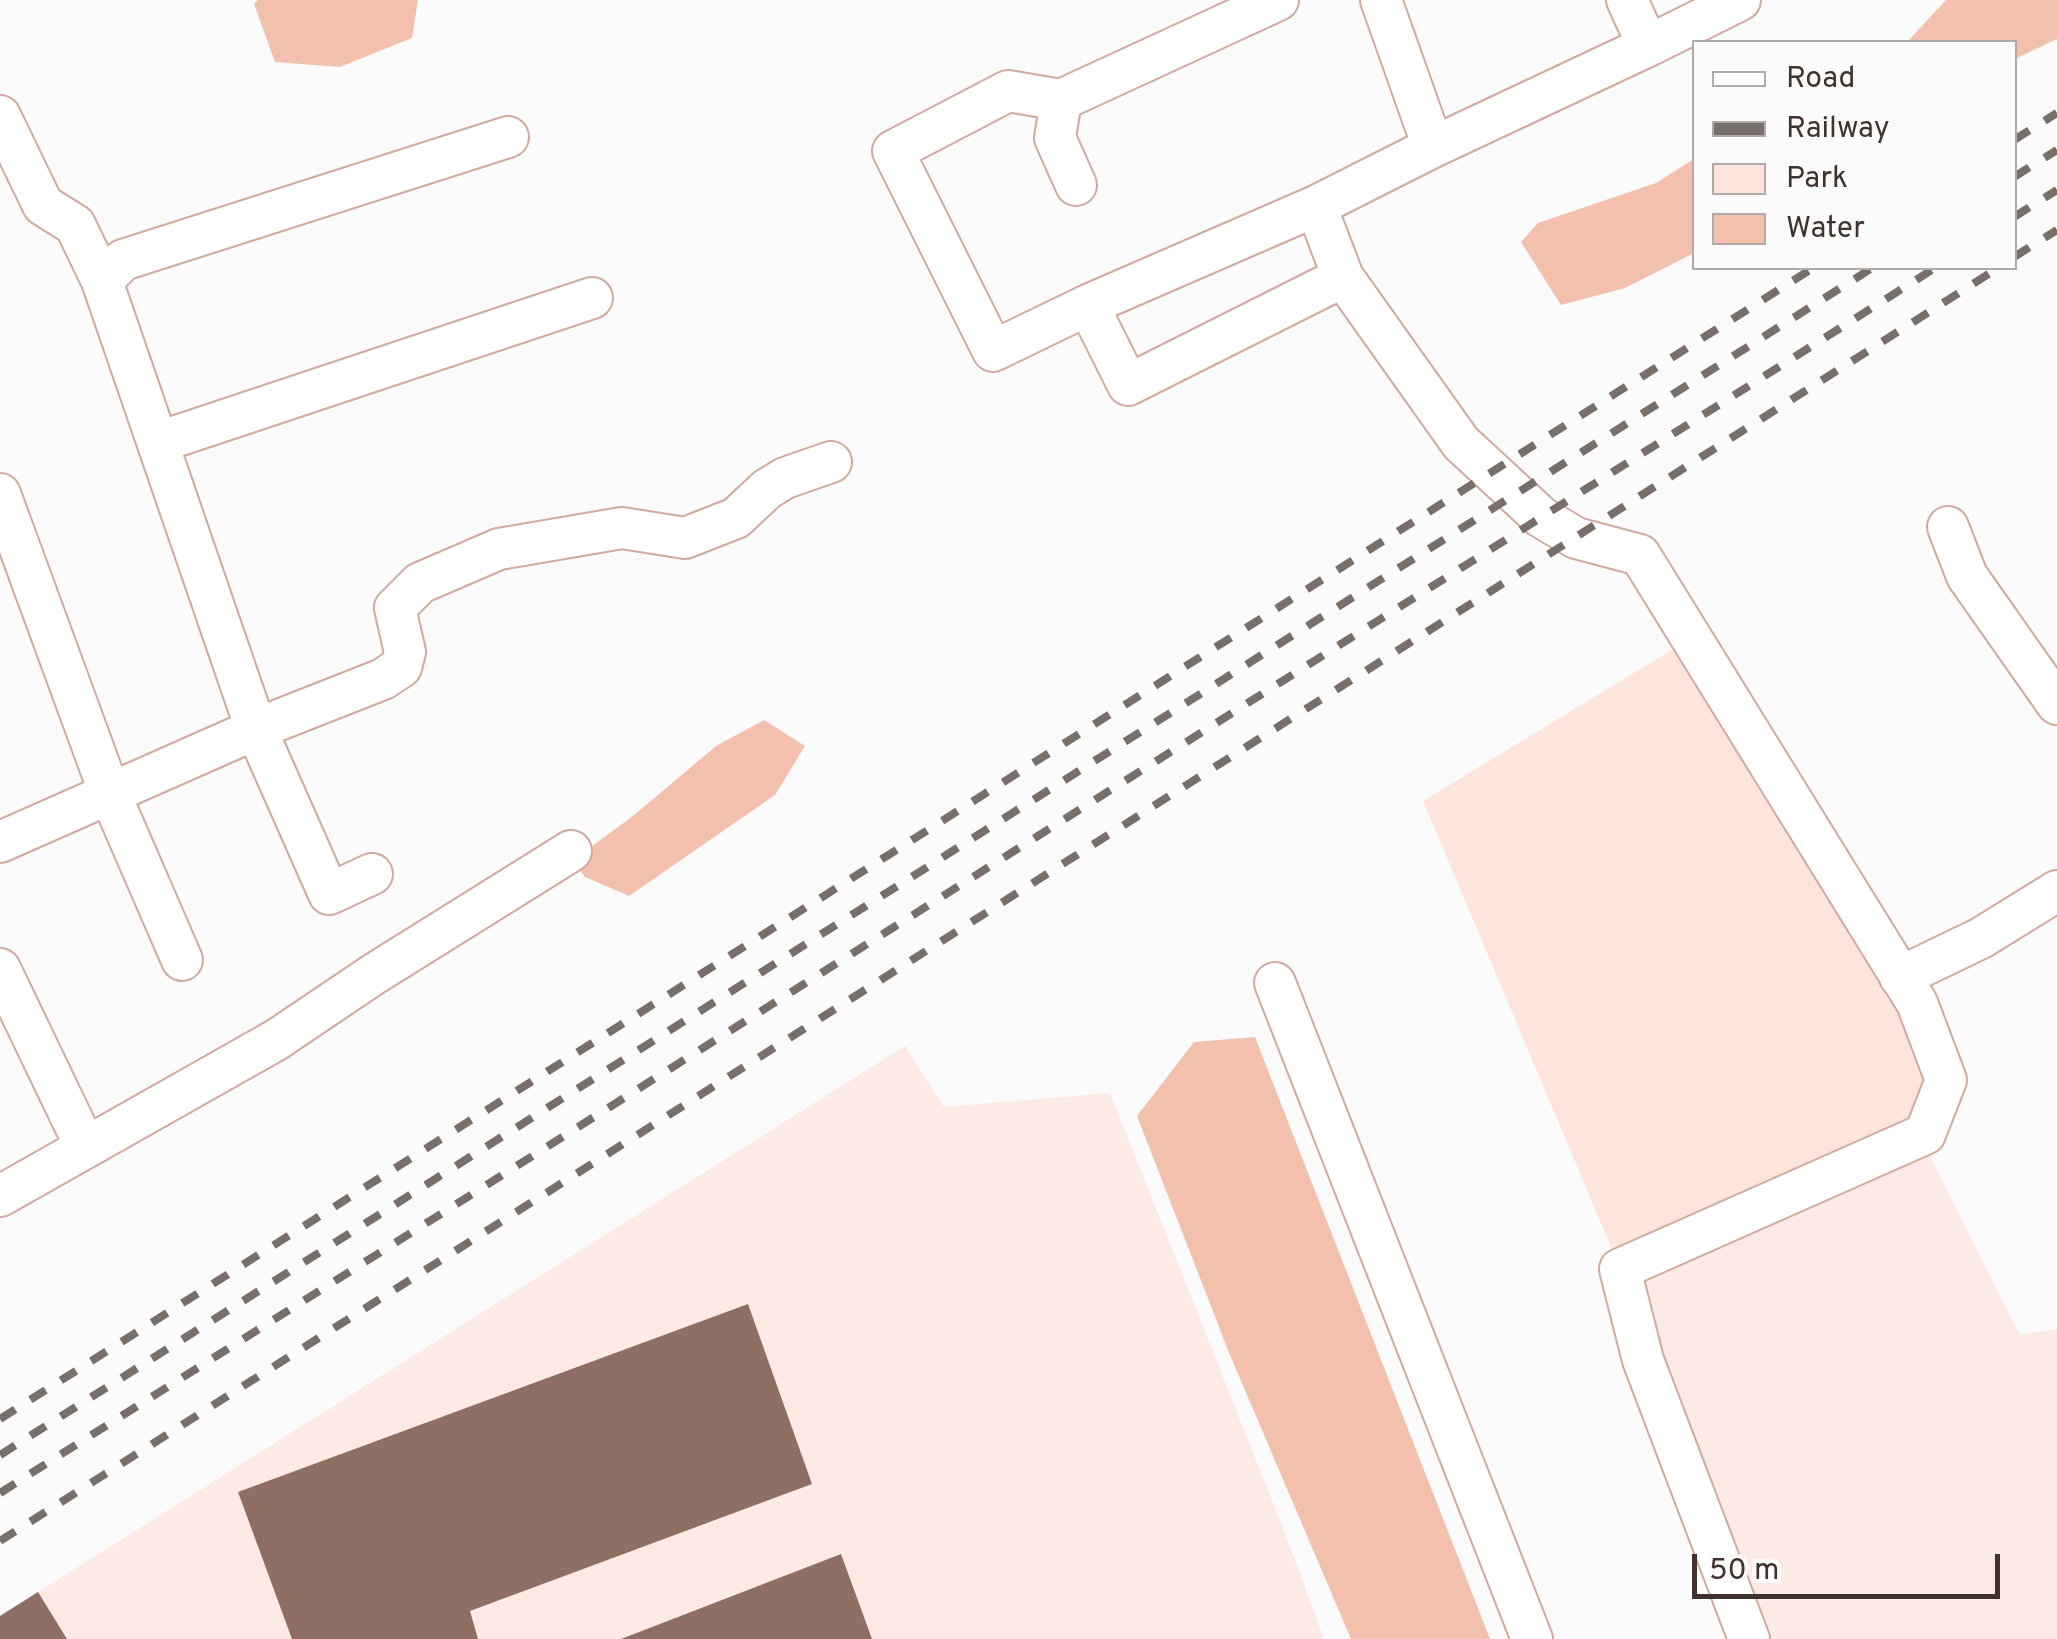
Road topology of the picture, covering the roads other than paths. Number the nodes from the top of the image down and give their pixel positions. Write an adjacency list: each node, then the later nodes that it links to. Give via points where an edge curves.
1 (1278, 0): 6 (street)
2 (1382, 0): 9 (street)
3 (1627, 0): 5 (street)
4 (1740, 0): 5 (street)
5 (1648, 46): 9 (street)
6 (1062, 100): 10 (street, via 1055,138); 15 (street, via 1008,91 892,152 994,351)
7 (0, 116): 13 (street, via 43,206 75,225)
8 (508, 137): 13 (street, via 123,260)
9 (1432, 147): 11 (street)
10 (1076, 185)
11 (1316, 206): 12 (street); 15 (street)
12 (1343, 277): 15 (street, via 1128,385); 29 (street, via 1471,452 1552,524 1576,538 1640,555)
13 (102, 282): 16 (street)
14 (592, 298): 16 (street)
15 (1088, 305)
16 (159, 442): 21 (street)
17 (831, 462): 21 (street, via 785,478 736,518 685,538 622,528 499,549 420,584 396,608 405,652 401,668)
18 (0, 494): 22 (street)
19 (1948, 527): 20 (street, via 1966,576)
20 (2057, 704)
21 (256, 729): 22 (street); 25 (street, via 328,894)
22 (110, 794): 23 (street); 27 (street)
23 (0, 842)
24 (571, 851): 31 (street, via 276,1040)
25 (372, 874)
26 (2057, 891): 29 (street)
27 (182, 960)
28 (0, 969): 31 (street)
29 (1900, 977): 34 (street, via 1946,1080 1925,1134 1620,1270 1643,1360)
30 (1275, 983): 33 (street)
31 (84, 1146): 32 (street)
32 (0, 1196)
33 (1532, 1639)
34 (1749, 1639)

